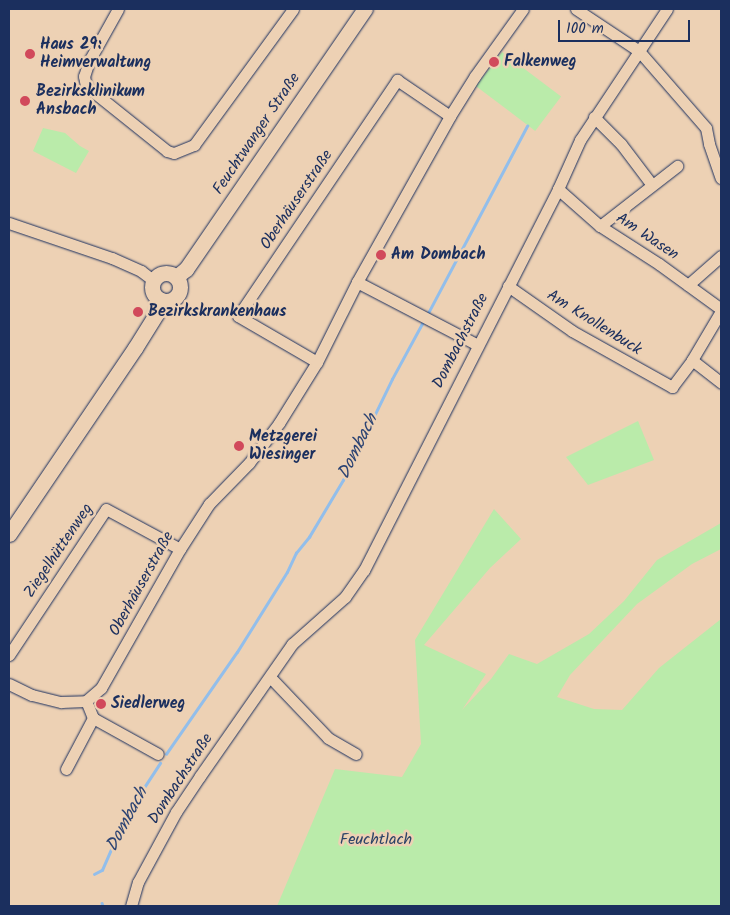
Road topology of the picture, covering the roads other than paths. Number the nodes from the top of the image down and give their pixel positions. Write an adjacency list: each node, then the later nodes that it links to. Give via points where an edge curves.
1 (118, 9): 2 (street, via 89,60 84,76 86,86 167,151 174,153 194,145)
2 (293, 9)
3 (364, 9): 17 (main road, Feuchtwanger Straße, via 186,269)
4 (523, 9): 8 (street, Oberhäuserstraße, via 474,76)
5 (667, 9): 7 (street, Dombachstraße)
6 (579, 10): 7 (street)
7 (639, 51): 9 (street, Dombachstraße); 11 (street, via 706,128 708,144)
8 (450, 116): 19 (street, Oberhäuserstraße); 26 (street, Oberhäuserstraße, via 398,80 238,316)
9 (594, 117): 12 (street, via 621,144); 13 (street, Dombachstraße)
10 (676, 166): 12 (street)
11 (721, 178)
12 (652, 186): 15 (street)
13 (558, 189): 15 (street, Am Wasen); 21 (street, Dombachstraße)
14 (9, 224): 18 (street, via 112,258 140,270)
15 (600, 226): 20 (street, Am Wasen)
16 (721, 256): 20 (street)
17 (176, 277): 18 (main road, via 166,273); 22 (main road, via 180,286 178,295 170,301)
18 (153, 280): 22 (main road, via 152,290)
19 (357, 282): 24 (street); 26 (street, Oberhäuserstraße)
20 (688, 285): 23 (street, Am Wasen)
21 (508, 286): 24 (street, Dombachstraße); 25 (street, Am Knollenbuck, via 572,331 665,385 672,387)
22 (160, 300): 28 (main road, via 156,314 135,348)
23 (721, 310): 25 (street)
24 (478, 344): 31 (street, Dombachstraße, via 364,570 345,597 292,644)
25 (692, 360): 27 (street)
26 (317, 362): 29 (street, Oberhäuserstraße, via 279,424 250,463 208,504)
27 (721, 383)
28 (9, 534)
29 (180, 549): 30 (street, Ziegelhüttenweg, via 106,509); 33 (street, Oberhäuserstraße, via 111,674)
30 (9, 655)
31 (270, 677): 36 (street, via 328,738); 38 (street, Dombachstraße, via 176,812 138,882)
32 (9, 684): 33 (street, via 32,695 61,702)
33 (86, 701): 34 (street)
34 (93, 718): 35 (street); 37 (street)
35 (158, 754)
36 (356, 754)
37 (66, 769)
38 (130, 906)

